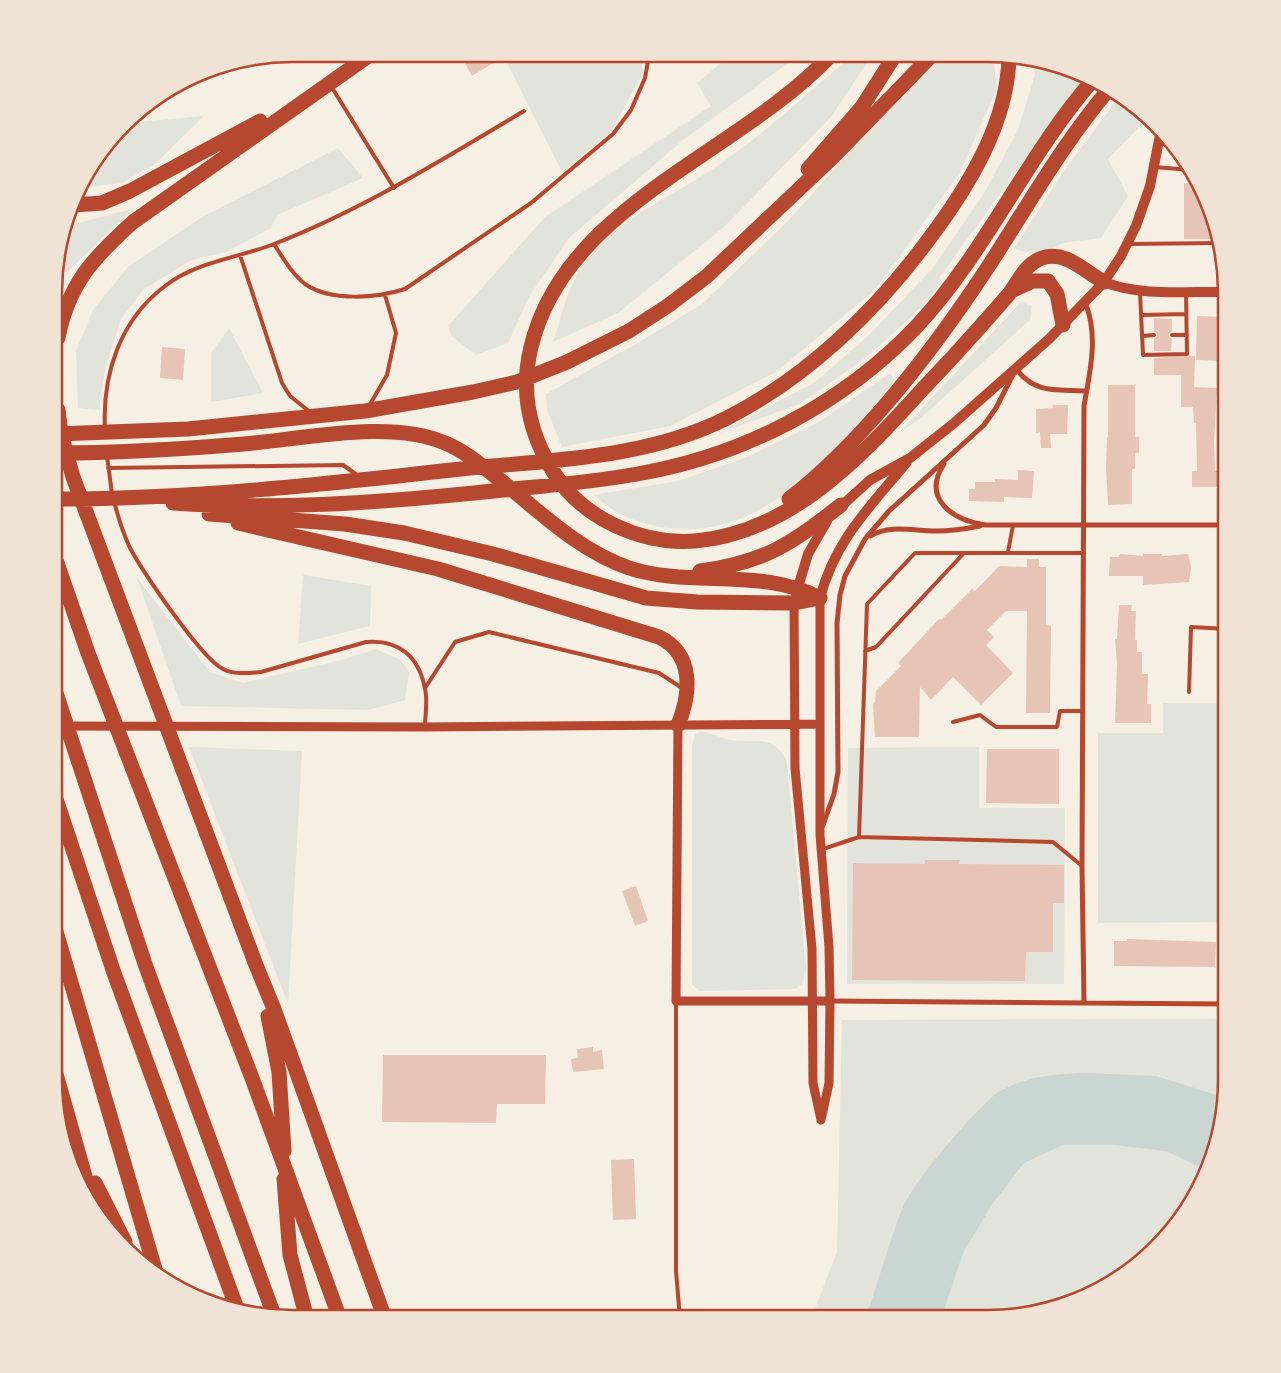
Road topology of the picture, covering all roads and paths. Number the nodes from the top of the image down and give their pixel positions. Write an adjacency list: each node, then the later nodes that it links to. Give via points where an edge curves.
1 (359, 62): 7 (highway)
2 (648, 62): 26 (lane, via 646,78 631,110 613,134 531,202 405,289)
3 (824, 62): 57 (highway, via 760,115 608,225 577,257 550,296 531,345 527,397 538,444 558,480 574,498 618,527 657,539 718,538)
4 (891, 62): 19 (highway, via 862,107)
5 (925, 62): 19 (highway, via 833,157)
6 (1008, 63): 48 (highway, via 1000,109 985,148 965,187 918,254 838,339 748,407 682,437 631,450)
7 (328, 82): 14 (lane); 15 (highway, via 130,192 102,203); 30 (highway, via 133,222 100,252 76,283)
8 (1089, 85): 51 (highway, via 1044,144 974,254 918,325 855,382 780,428 698,460 615,478 364,503)
9 (1105, 94): 57 (highway, via 1057,160 959,309 905,381 820,474)
10 (524, 111): 14 (lane)
11 (1159, 139): 12 (main road)
12 (1154, 167): 13 (lane); 18 (main road)
13 (1183, 169)
14 (394, 188): 17 (lane)
15 (80, 205)
16 (1213, 243): 18 (lane)
17 (274, 244): 20 (lane); 26 (lane, via 301,280 326,294)
18 (1128, 244): 21 (main road)
19 (740, 245): 38 (highway, via 669,305 610,342 567,362 517,382)
20 (240, 255): 39 (lane, via 282,383 290,396); 42 (lane, via 197,268 165,285 141,309 121,337 110,366 105,394)
21 (1104, 282): 22 (main road); 23 (highway, via 1069,260 1050,256 1031,264); 27 (main road)
22 (1140, 290): 24 (main road); 29 (lane)
23 (1011, 291): 31 (highway, via 1033,281 1048,281 1057,294); 57 (highway, via 889,427 848,466 792,508)
24 (1186, 292): 25 (main road); 28 (lane)
25 (1218, 292)
26 (385, 296): 38 (lane, via 396,333 387,375)
27 (1085, 302): 31 (main road); 37 (street, via 1092,327 1091,373)
28 (1186, 314): 29 (lane); 34 (lane)
29 (1142, 315): 35 (lane)
30 (62, 317)
31 (1063, 325): 36 (main road)
32 (1154, 335): 35 (lane)
33 (1172, 335): 34 (lane)
34 (1187, 335): 35 (lane, via 1187,354 1143,355)
35 (1142, 336)
36 (1016, 369): 37 (street, via 1038,388); 45 (street, via 990,417); 46 (main road)
37 (1086, 391): 54 (street)
38 (365, 410): 39 (highway)
39 (315, 417): 40 (highway, via 188,429)
40 (62, 434)
41 (62, 438): 86 (highway, via 73,477)
42 (106, 442)
43 (106, 451): 47 (lane)
44 (62, 453): 62 (highway, via 194,448 395,431 433,438 468,455 576,540 610,560)
45 (951, 456): 55 (street, via 938,478 940,500 955,517); 58 (street, via 894,507)
46 (910, 458): 52 (main road, via 870,480); 65 (main road, via 858,518 841,543 828,569)
47 (108, 468): 48 (lane, via 343,464); 69 (lane, via 119,523 131,549 205,655 224,670 243,674 261,672 381,640 396,644 406,652)
48 (364, 480): 51 (highway)
49 (62, 499): 50 (highway)
50 (122, 499): 51 (highway); 51 (highway)
51 (210, 504): 66 (highway, via 411,534 646,598); 70 (highway, via 246,526 438,569 651,634 669,642 684,660)
52 (841, 505): 62 (highway, via 794,541 759,558 712,570); 64 (main road, via 814,541)
53 (1013, 524): 54 (street); 55 (street); 59 (lane)
54 (1084, 524): 56 (street); 61 (street)
55 (985, 525): 58 (street, via 947,531 888,529)
56 (1218, 525)
57 (746, 528)
58 (866, 539): 81 (street, via 845,576 839,604 838,772)
59 (1008, 552): 60 (lane); 61 (lane)
60 (964, 553): 68 (lane, via 876,647); 68 (lane, via 915,553 867,604)
61 (1084, 553): 72 (street)
62 (658, 574): 64 (highway, via 691,579 763,581)
63 (62, 578): 100 (highway)
64 (796, 587): 65 (highway); 66 (main road)
65 (820, 598): 66 (highway); 75 (street)
66 (794, 603): 77 (street)
67 (1218, 628): 71 (lane, via 1191,627)
68 (865, 651): 82 (lane)
69 (426, 688): 70 (lane, via 455,642 489,632 658,673); 79 (lane)
70 (687, 692): 76 (highway, via 687,704)
71 (1189, 692)
72 (1083, 710): 74 (lane, via 1060,711 1057,727 996,727 980,715); 84 (street)
73 (62, 712): 98 (highway, via 145,964)
74 (953, 722)
75 (819, 724): 77 (street); 81 (street)
76 (678, 725): 77 (street); 79 (street); 87 (street)
77 (794, 725): 88 (street, via 798,809 812,949)
78 (62, 726): 79 (street)
79 (425, 727)
80 (62, 817): 97 (highway, via 114,973)
81 (820, 835): 83 (street)
82 (859, 837): 83 (lane); 84 (lane, via 1053,842)
83 (820, 850): 89 (street, via 829,947)
84 (1082, 866): 90 (street)
85 (62, 952): 96 (highway)
86 (256, 966): 99 (highway, via 276,1046 290,1255); 101 (highway, via 331,1163)
87 (676, 1001): 88 (street); 102 (lane, via 676,1271)
88 (813, 1001): 89 (street); 89 (street, via 812,1071 821,1120 830,1078)
89 (830, 1001): 90 (street)
90 (1084, 1002): 91 (street)
91 (1218, 1004)
92 (63, 1096): 93 (highway)
93 (68, 1112): 94 (highway); 95 (highway, via 98,1191)
94 (88, 1186)
95 (119, 1231)
96 (153, 1263)
97 (235, 1303)
98 (272, 1310)
99 (305, 1310)
100 (337, 1310)
101 (382, 1310)
102 (679, 1310)

